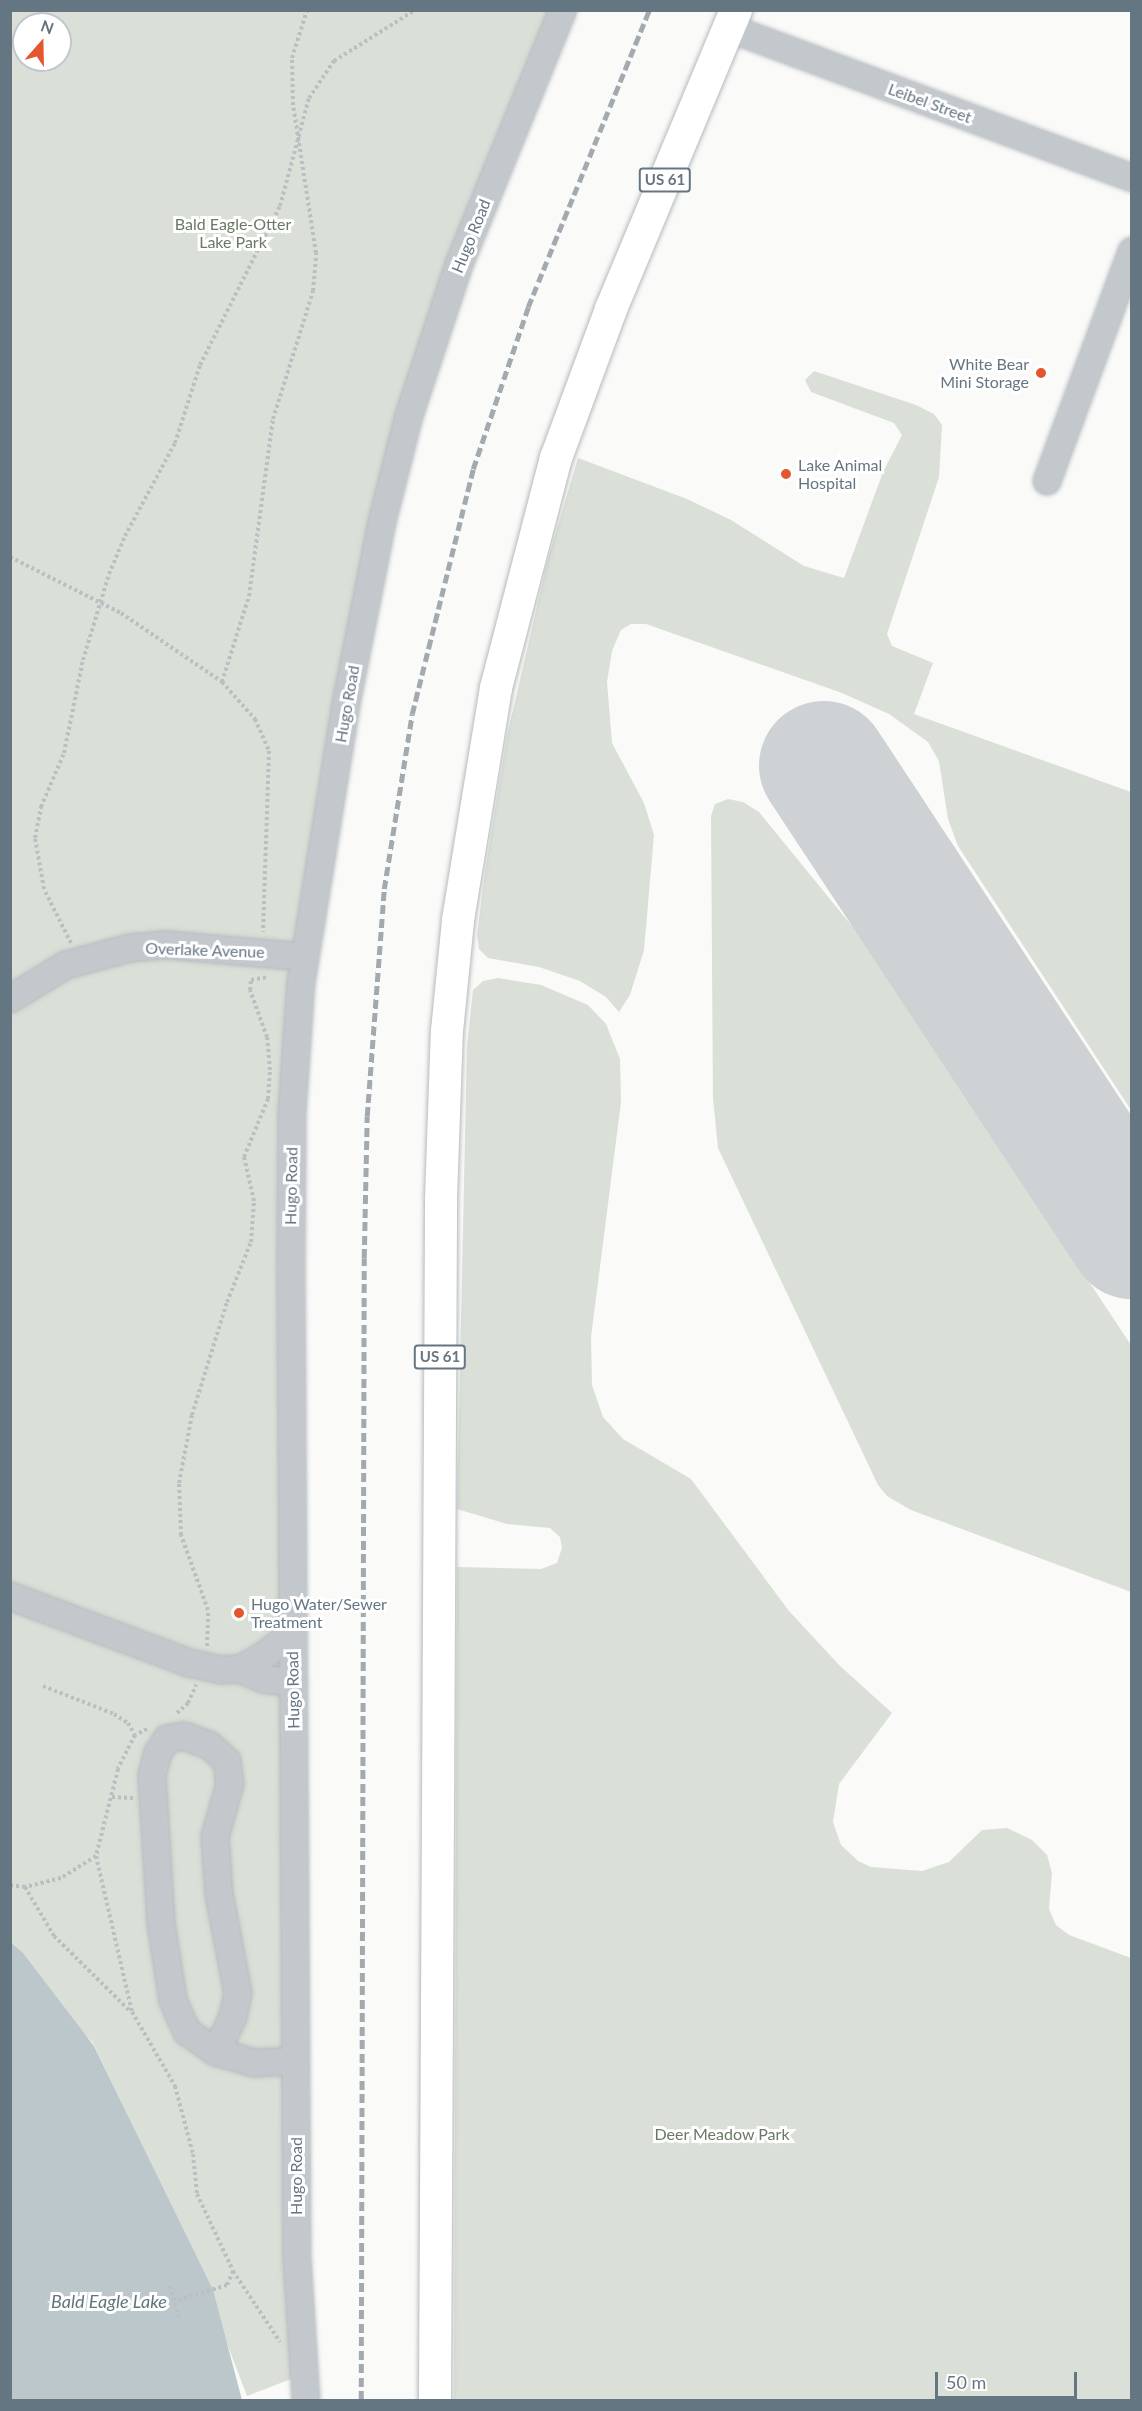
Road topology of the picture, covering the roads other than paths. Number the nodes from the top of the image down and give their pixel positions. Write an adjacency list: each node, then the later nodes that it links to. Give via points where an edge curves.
1 (562, 10): 6 (street, Hugo Road, via 460,262 409,416 383,518 348,694)
2 (732, 19): 3 (street, Leibel Street); 15 (main road, US 61, via 611,309 556,458 496,688 458,920 447,1031 441,1178)
3 (1131, 178)
4 (1131, 251): 5 (street)
5 (1047, 481)
6 (304, 957): 7 (street, Overlake Avenue, via 167,945 129,948 80,960 34,982); 9 (street, Hugo Road, via 291,1190)
7 (10, 999)
8 (10, 1596): 10 (street, via 204,1667)
9 (293, 1633): 10 (street); 11 (street, Hugo Road)
10 (240, 1669): 11 (street, via 263,1679)
11 (294, 1683): 13 (street, Hugo Road)
12 (216, 2052): 12 (street, via 233,2017 238,1993 219,1894 215,1837 230,1784 227,1761 209,1744 184,1736 167,1739 152,1775 161,1923 173,2000 187,2032); 13 (street, via 254,2063)
13 (295, 2061): 14 (street, Hugo Road, via 297,2256)
14 (306, 2400)
15 (435, 2400)

